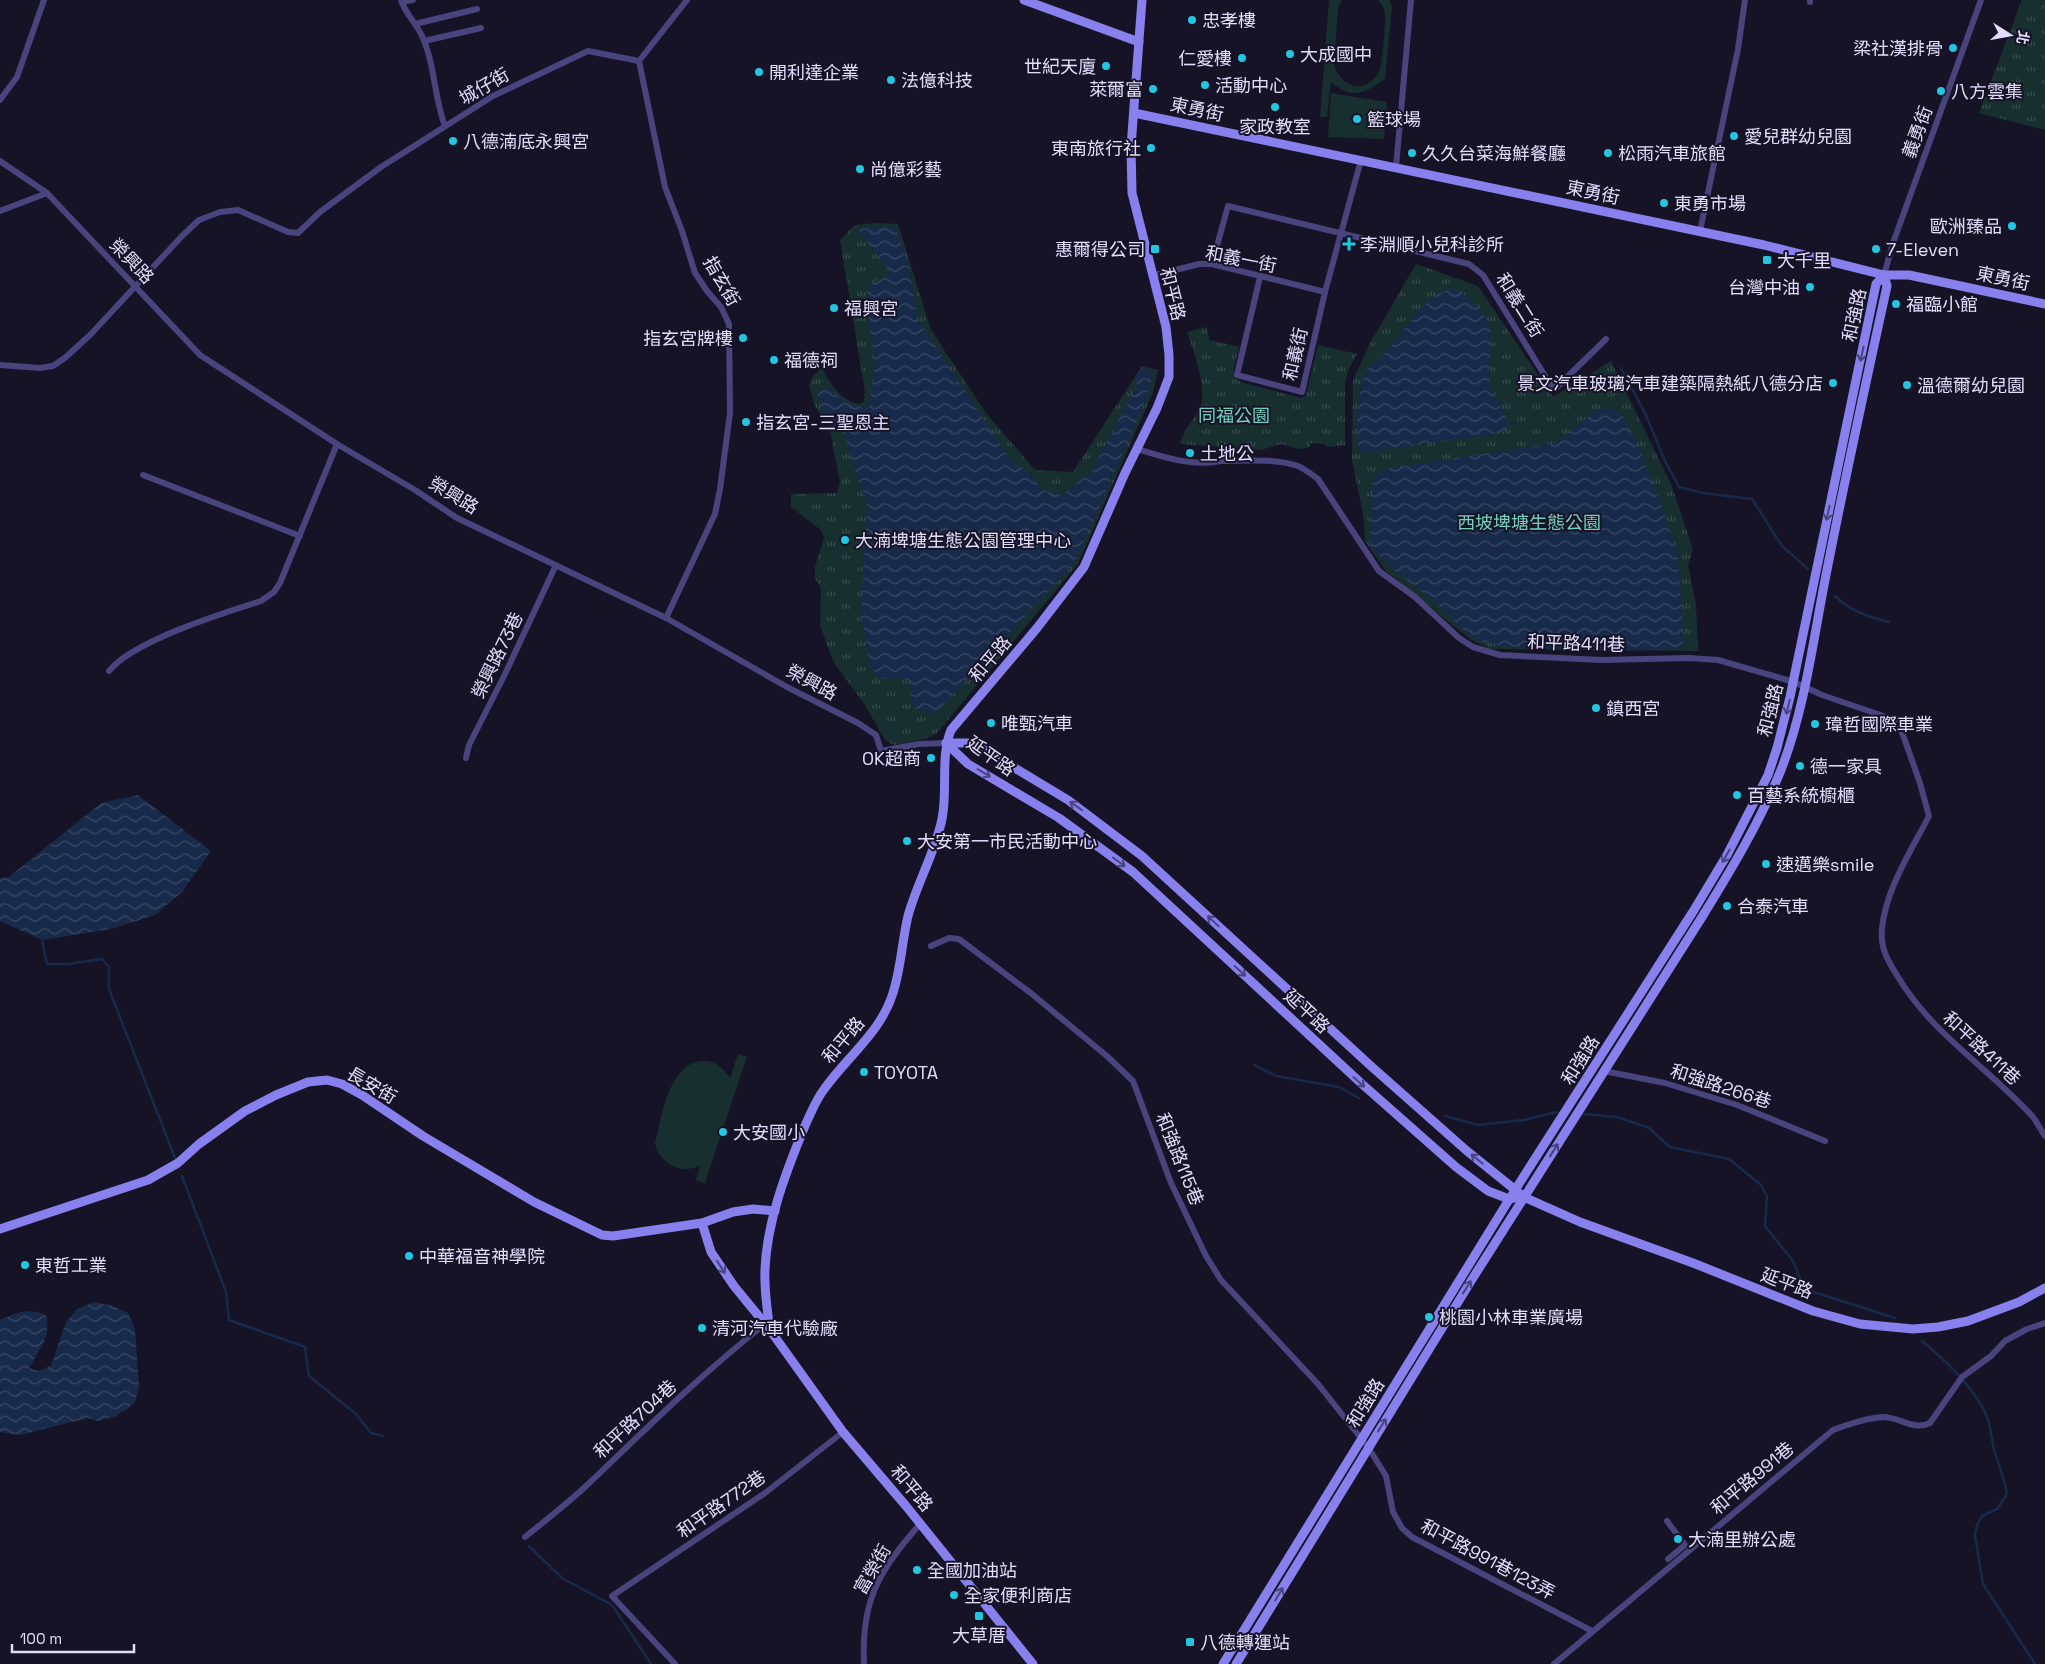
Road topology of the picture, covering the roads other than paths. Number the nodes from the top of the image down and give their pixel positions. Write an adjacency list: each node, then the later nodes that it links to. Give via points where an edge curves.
1 (44, 0): 16 (street, via 17,77)
2 (412, 0): 9 (street)
3 (686, 0): 15 (street)
4 (1024, 0): 14 (street)
5 (1142, 0): 14 (street, 和平路)
6 (1411, 0): 21 (street)
7 (1744, 0): 24 (street, via 1738,48)
8 (1981, 0): 27 (street, 義勇街)
9 (402, 1): 11 (street, via 403,8)
10 (477, 10): 11 (street)
11 (415, 24): 13 (street)
12 (481, 28): 13 (street)
13 (424, 42): 18 (street)
14 (1139, 42): 17 (street, 和平路)
15 (639, 61): 18 (street, 城仔街, via 588,51 493,96); 40 (street, 指玄街, via 665,187 695,273 721,307 729,324 730,413 715,514)
16 (0, 100)
17 (1134, 113): 19 (street, 東勇街); 28 (street, 和平路, via 1132,193)
18 (445, 126): 30 (street, 城仔街, via 349,190 298,233 288,232 238,210 220,212 199,220)
19 (1361, 160): 21 (street, 東勇街); 25 (street, 和義街)
20 (0, 161): 22 (street, 榮興路)
21 (1396, 168): 24 (street, 東勇街)
22 (47, 194): 23 (street); 30 (street, 榮興路)
23 (0, 211)
24 (1700, 231): 27 (street, 東勇街)
25 (1340, 234): 26 (street, 和義二街, via 1228,206); 31 (street, 和義街); 33 (street, 和義二街, via 1469,264 1484,275 1550,384 1556,388)
26 (1212, 264): 28 (street, 和義一街, via 1199,264); 29 (street, 和義一街)
27 (1884, 275): 32 (street, 東勇街, via 1909,275); 42 (street, 和強路, one-way to 42, via 1876,284); 43 (street, 和強路, via 1887,286)
28 (1152, 276): 36 (street, 和平路, via 1166,327 1169,377)
29 (1260, 277): 31 (street, 和義一街); 31 (street, 和義街, via 1237,375 1302,392)
30 (134, 286): 34 (street, via 91,334 53,366); 35 (street, 榮興路, via 200,355)
31 (1325, 292)
32 (2045, 304)
33 (1606, 339)
34 (0, 365)
35 (336, 444): 38 (street); 39 (street, 榮興路, via 457,518)
36 (1137, 449): 42 (street, 和平路411巷, via 1171,459 1211,463 1282,462 1306,471 1318,479 1379,571 1416,598 1459,638 1486,652 1593,660 1718,660); 44 (street, 和平路, via 1084,567 951,730)
37 (143, 475): 38 (street)
38 (300, 536): 41 (street, via 274,592 261,601 152,642 117,661)
39 (556, 565): 40 (street, 榮興路); 45 (street, 榮興路73巷, via 469,745)
40 (666, 618): 44 (street, 榮興路, via 858,723 876,735 881,751)
41 (109, 671)
42 (1794, 682): 43 (street, 和平路411巷); 47 (street, 和強路, one-way to 47, via 1777,748 1754,804 1694,910)
43 (1804, 686): 48 (street, 和強路, via 1789,746 1765,806 1702,917); 49 (street, 和平路411巷, via 1898,721 1902,728 1929,816 1889,897 1882,926 1883,953 1912,1000 1942,1033 2033,1118)
44 (946, 743): 51 (street, 延平路, one-way to 44, via 1109,830 1068,800 973,742); 53 (street, 延平路, one-way to 53, via 968,764 1058,818 1133,872 1456,1167 1488,1191); 54 (street, 和平路, via 942,820 908,916 893,994 874,1031 824,1088 795,1150)
45 (466, 758)
46 (931, 946): 61 (street, 和強路115巷, via 949,938 959,939 1032,994 1133,1081 1171,1183 1221,1280 1318,1384)
47 (1595, 1067): 48 (street); 51 (street, 和強路)
48 (1604, 1071): 50 (street, 和強路266巷, via 1665,1083 1738,1105); 52 (street, 和強路, one-way to 48)
49 (2045, 1136)
50 (1825, 1141)
51 (1514, 1190): 52 (street, 延平路); 53 (street, 和強路)
52 (1524, 1197): 53 (street); 57 (street, 延平路, via 1580,1222 1813,1311 1860,1324 1913,1328 1961,1322 2019,1302); 61 (street, 和強路, one-way to 52)
53 (1509, 1199): 61 (street, 和強路)
54 (775, 1211): 55 (street, 長安街, via 753,1208); 59 (street, 和平路, via 765,1269)
55 (702, 1223): 56 (street, 長安街, via 602,1235 534,1202 362,1095 327,1080 308,1082 245,1111 164,1173); 59 (street, 和平路, one-way to 59, via 711,1252 719,1265)
56 (0, 1229)
57 (2045, 1288)
58 (2045, 1323): 66 (street, 和平路991巷, via 2006,1341 1962,1377 1930,1423 1909,1425 1899,1419 1885,1417 1833,1430)
59 (768, 1327): 60 (street, 和平路); 64 (street, 和平路704巷, via 737,1346)
60 (843, 1432): 63 (street, 和平路); 67 (street, 和平路772巷, via 765,1493 612,1596)
61 (1365, 1442): 66 (street, 和平路991巷123弄, via 1386,1476 1393,1512 1402,1528 1412,1537); 70 (street, 和強路); 71 (street, 和強路, one-way to 61)
62 (1667, 1521): 65 (street, via 1685,1545)
63 (920, 1524): 68 (street, 富榮街, via 876,1584 869,1601 864,1623); 69 (street, 和平路)
64 (525, 1537)
65 (1668, 1559)
66 (1592, 1631): 72 (street, 和平路991巷)
67 (675, 1664)
68 (864, 1664)
69 (1033, 1664)
70 (1223, 1664)
71 (1236, 1664)
72 (1554, 1664)

